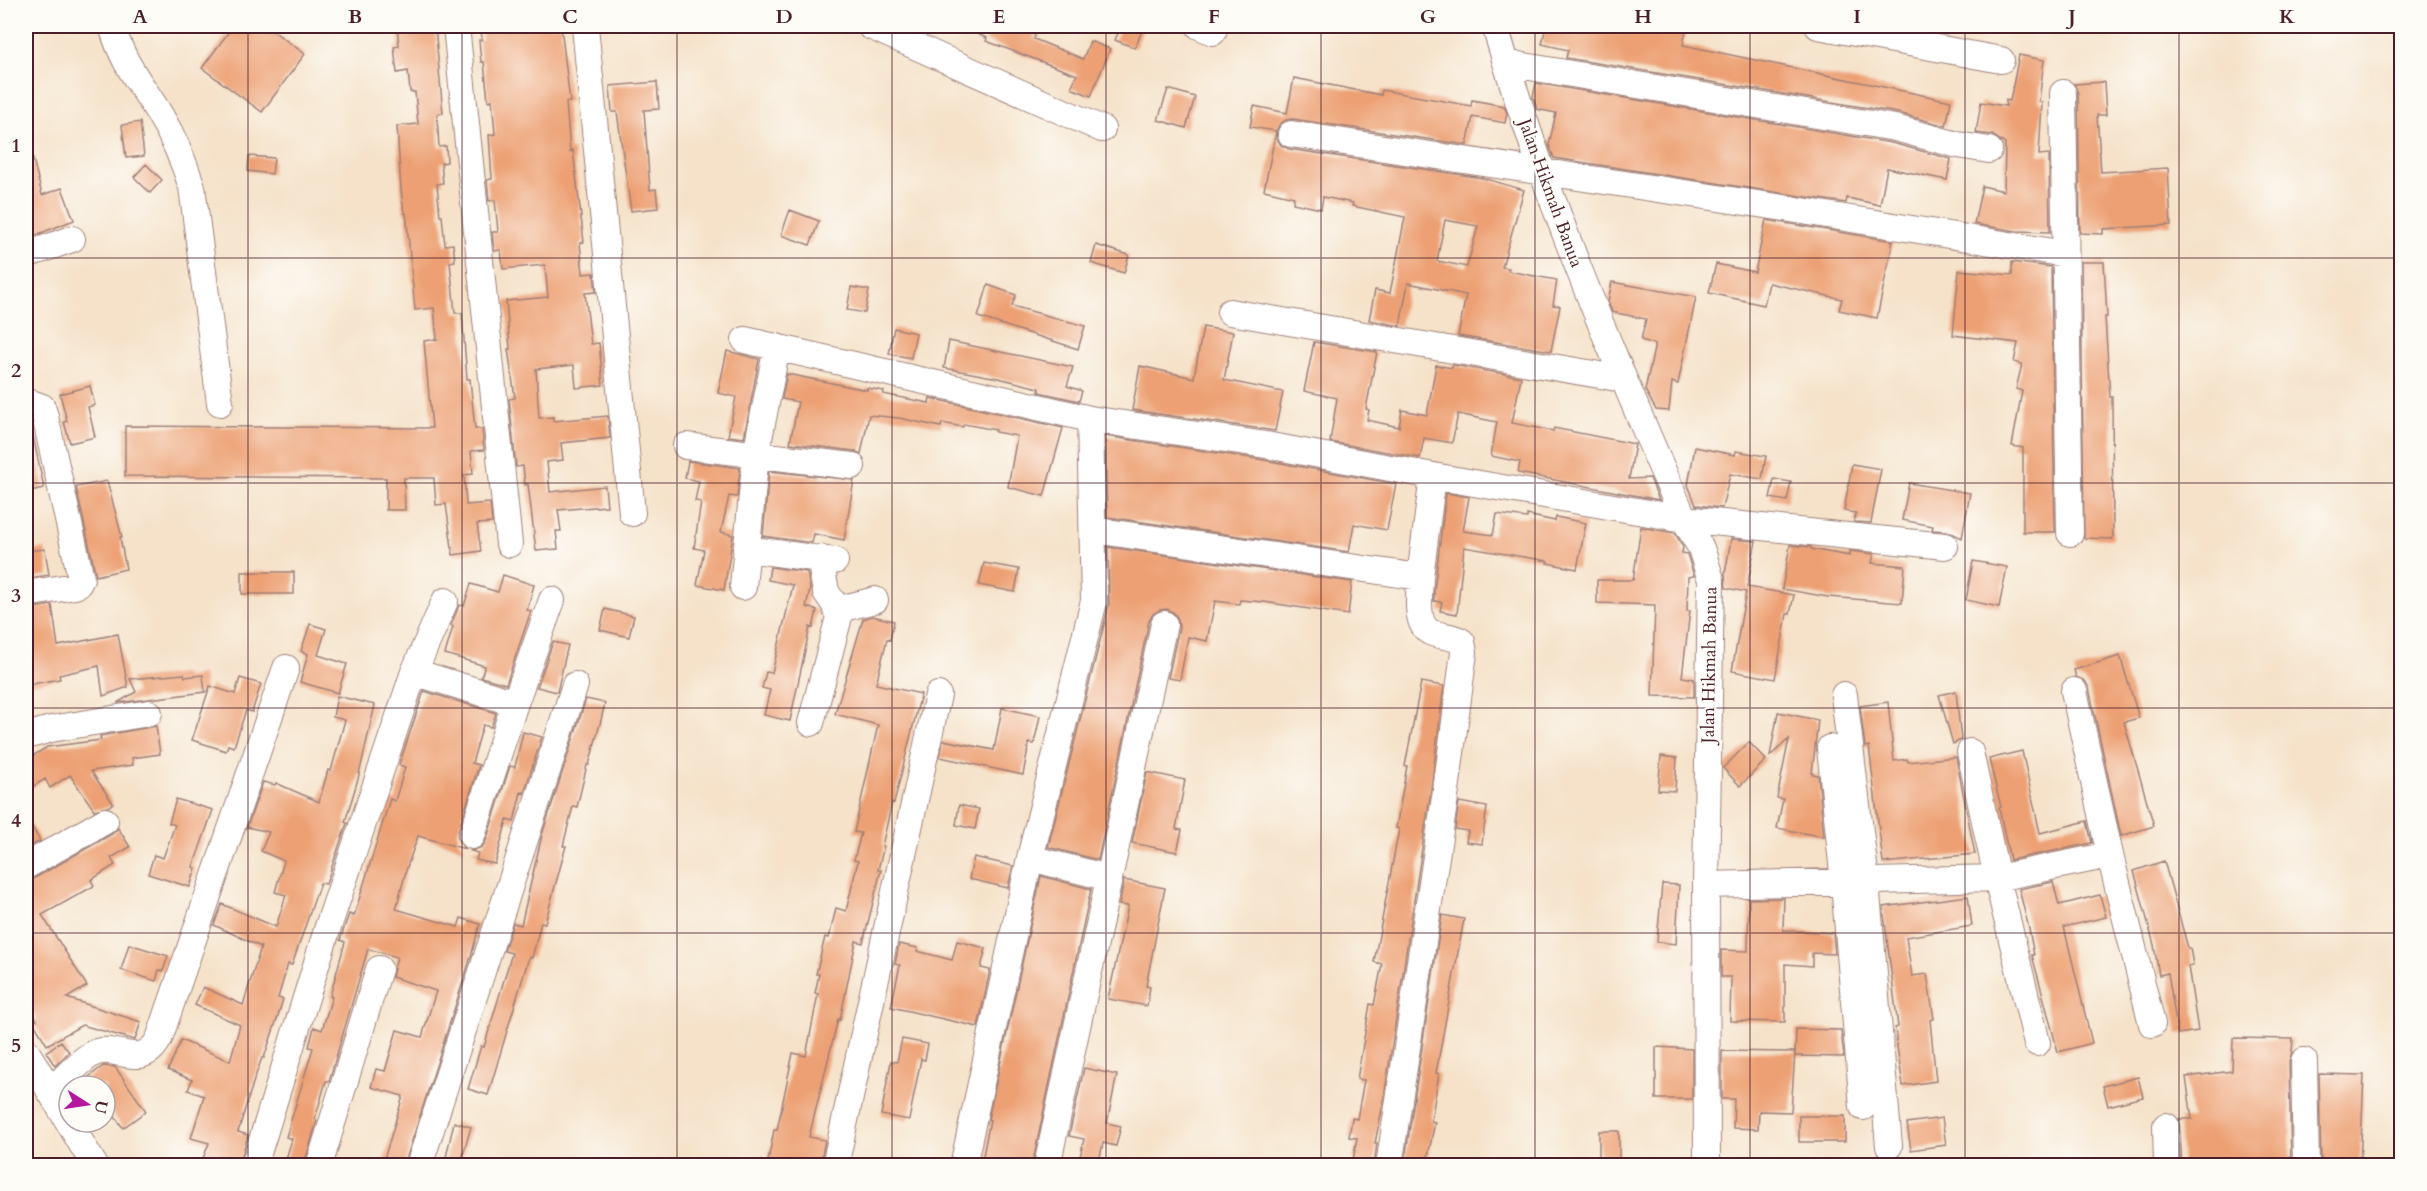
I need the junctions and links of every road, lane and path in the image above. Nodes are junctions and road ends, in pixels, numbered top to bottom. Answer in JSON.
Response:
{"nodes":[{"id":1,"x":112,"y":26,"type":"edge"},
{"id":2,"x":456,"y":26,"type":"edge"},
{"id":3,"x":585,"y":26,"type":"edge"},
{"id":4,"x":870,"y":26,"type":"edge"},
{"id":5,"x":1495,"y":26,"type":"edge"},
{"id":6,"x":1818,"y":26,"type":"edge"},
{"id":7,"x":916,"y":35,"type":"edge"},
{"id":8,"x":2001,"y":60,"type":"dead end"},
{"id":9,"x":1506,"y":63,"type":"junction"},
{"id":10,"x":2063,"y":93,"type":"dead end"},
{"id":11,"x":1102,"y":129,"type":"dead end"},
{"id":12,"x":1291,"y":134,"type":"dead end"},
{"id":13,"x":1989,"y":150,"type":"dead end"},
{"id":14,"x":1542,"y":172,"type":"junction"},
{"id":15,"x":72,"y":239,"type":"dead end"},
{"id":16,"x":2065,"y":254,"type":"junction"},
{"id":17,"x":26,"y":255,"type":"edge"},
{"id":18,"x":1230,"y":312,"type":"dead end"},
{"id":19,"x":745,"y":340,"type":"dead end"},
{"id":20,"x":777,"y":347,"type":"junction"},
{"id":21,"x":1623,"y":378,"type":"junction"},
{"id":22,"x":220,"y":403,"type":"dead end"},
{"id":23,"x":26,"y":404,"type":"edge"},
{"id":24,"x":1090,"y":419,"type":"junction"},
{"id":25,"x":686,"y":446,"type":"dead end"},
{"id":26,"x":756,"y":454,"type":"junction"},
{"id":27,"x":852,"y":466,"type":"dead end"},
{"id":28,"x":1433,"y":476,"type":"junction"},
{"id":29,"x":632,"y":513,"type":"dead end"},
{"id":30,"x":1684,"y":519,"type":"junction"},
{"id":31,"x":1093,"y":530,"type":"junction"},
{"id":32,"x":2070,"y":533,"type":"dead end"},
{"id":33,"x":509,"y":544,"type":"dead end"},
{"id":34,"x":1946,"y":546,"type":"dead end"},
{"id":35,"x":746,"y":549,"type":"junction"},
{"id":36,"x":1420,"y":577,"type":"junction"},
{"id":37,"x":743,"y":587,"type":"dead end"},
{"id":38,"x":26,"y":594,"type":"edge"},
{"id":39,"x":552,"y":600,"type":"dead end"},
{"id":40,"x":874,"y":600,"type":"dead end"},
{"id":41,"x":445,"y":601,"type":"dead end"},
{"id":42,"x":836,"y":610,"type":"junction"},
{"id":43,"x":1164,"y":624,"type":"dead end"},
{"id":44,"x":286,"y":668,"type":"dead end"},
{"id":45,"x":414,"y":672,"type":"junction"},
{"id":46,"x":575,"y":685,"type":"dead end"},
{"id":47,"x":2074,"y":692,"type":"dead end"},
{"id":48,"x":938,"y":695,"type":"dead end"},
{"id":49,"x":1844,"y":695,"type":"dead end"},
{"id":50,"x":515,"y":703,"type":"junction"},
{"id":51,"x":148,"y":713,"type":"dead end"},
{"id":52,"x":811,"y":723,"type":"dead end"},
{"id":53,"x":26,"y":736,"type":"edge"},
{"id":54,"x":1830,"y":748,"type":"dead end"},
{"id":55,"x":1970,"y":752,"type":"dead end"},
{"id":56,"x":105,"y":821,"type":"dead end"},
{"id":57,"x":472,"y":836,"type":"dead end"},
{"id":58,"x":2110,"y":855,"type":"junction"},
{"id":59,"x":1030,"y":858,"type":"junction"},
{"id":60,"x":26,"y":866,"type":"edge"},
{"id":61,"x":1109,"y":878,"type":"junction"},
{"id":62,"x":1997,"y":878,"type":"junction"},
{"id":63,"x":1855,"y":883,"type":"junction"},
{"id":64,"x":1706,"y":885,"type":"junction"},
{"id":65,"x":379,"y":969,"type":"dead end"},
{"id":66,"x":2152,"y":1024,"type":"dead end"},
{"id":67,"x":2037,"y":1042,"type":"dead end"},
{"id":68,"x":26,"y":1051,"type":"edge"},
{"id":69,"x":2304,"y":1061,"type":"dead end"},
{"id":70,"x":50,"y":1092,"type":"junction"},
{"id":71,"x":1863,"y":1107,"type":"dead end"},
{"id":72,"x":2166,"y":1126,"type":"dead end"},
{"id":73,"x":1889,"y":1146,"type":"dead end"},
{"id":74,"x":95,"y":1166,"type":"edge"},
{"id":75,"x":254,"y":1166,"type":"edge"},
{"id":76,"x":319,"y":1166,"type":"edge"},
{"id":77,"x":419,"y":1166,"type":"edge"},
{"id":78,"x":835,"y":1166,"type":"edge"},
{"id":79,"x":963,"y":1166,"type":"edge"},
{"id":80,"x":1047,"y":1166,"type":"edge"},
{"id":81,"x":1389,"y":1166,"type":"edge"},
{"id":82,"x":1707,"y":1166,"type":"edge"},
{"id":83,"x":2167,"y":1166,"type":"edge"},
{"id":84,"x":2306,"y":1166,"type":"edge"}],
"edges":[{"from":1,"to":22,"type":"street"},
{"from":2,"to":33,"type":"street"},
{"from":3,"to":29,"type":"street"},
{"from":4,"to":7,"type":"street"},
{"from":5,"to":9,"type":"street","name":"Jalan Hikmah Banua"},
{"from":6,"to":8,"type":"street"},
{"from":7,"to":11,"type":"street"},
{"from":9,"to":13,"type":"street"},
{"from":9,"to":14,"type":"street","name":"Jalan Hikmah Banua"},
{"from":10,"to":16,"type":"street"},
{"from":12,"to":14,"type":"street"},
{"from":14,"to":16,"type":"street"},
{"from":14,"to":21,"type":"street","name":"Jalan Hikmah Banua"},
{"from":15,"to":17,"type":"street"},
{"from":16,"to":32,"type":"street"},
{"from":18,"to":21,"type":"street"},
{"from":19,"to":20,"type":"street"},
{"from":20,"to":24,"type":"street"},
{"from":20,"to":26,"type":"street"},
{"from":21,"to":30,"type":"street","name":"Jalan Hikmah Banua"},
{"from":23,"to":38,"type":"street"},
{"from":24,"to":28,"type":"street"},
{"from":24,"to":31,"type":"street"},
{"from":25,"to":26,"type":"street"},
{"from":26,"to":27,"type":"street"},
{"from":26,"to":35,"type":"street"},
{"from":28,"to":30,"type":"street"},
{"from":28,"to":36,"type":"street"},
{"from":30,"to":34,"type":"street"},
{"from":30,"to":64,"type":"street","name":"Jalan Hikmah Banua"},
{"from":31,"to":36,"type":"street"},
{"from":31,"to":59,"type":"street"},
{"from":35,"to":37,"type":"street"},
{"from":35,"to":42,"type":"street"},
{"from":36,"to":81,"type":"street"},
{"from":39,"to":50,"type":"street"},
{"from":40,"to":42,"type":"street"},
{"from":41,"to":45,"type":"street"},
{"from":42,"to":52,"type":"street"},
{"from":43,"to":61,"type":"street"},
{"from":44,"to":70,"type":"street"},
{"from":45,"to":50,"type":"street"},
{"from":45,"to":75,"type":"street"},
{"from":46,"to":77,"type":"street"},
{"from":47,"to":58,"type":"street"},
{"from":48,"to":78,"type":"street"},
{"from":49,"to":63,"type":"street"},
{"from":50,"to":57,"type":"street"},
{"from":51,"to":53,"type":"street"},
{"from":54,"to":63,"type":"street"},
{"from":55,"to":62,"type":"street"},
{"from":56,"to":60,"type":"street"},
{"from":58,"to":62,"type":"street"},
{"from":58,"to":66,"type":"street"},
{"from":59,"to":61,"type":"street"},
{"from":59,"to":79,"type":"street"},
{"from":61,"to":80,"type":"street"},
{"from":62,"to":63,"type":"street"},
{"from":62,"to":67,"type":"street"},
{"from":63,"to":64,"type":"street"},
{"from":63,"to":71,"type":"street"},
{"from":63,"to":73,"type":"street"},
{"from":64,"to":82,"type":"street","name":"Jalan Hikmah Banua"},
{"from":65,"to":76,"type":"street"},
{"from":68,"to":70,"type":"street"},
{"from":69,"to":84,"type":"street"},
{"from":70,"to":74,"type":"street"},
{"from":72,"to":83,"type":"street"}]}
